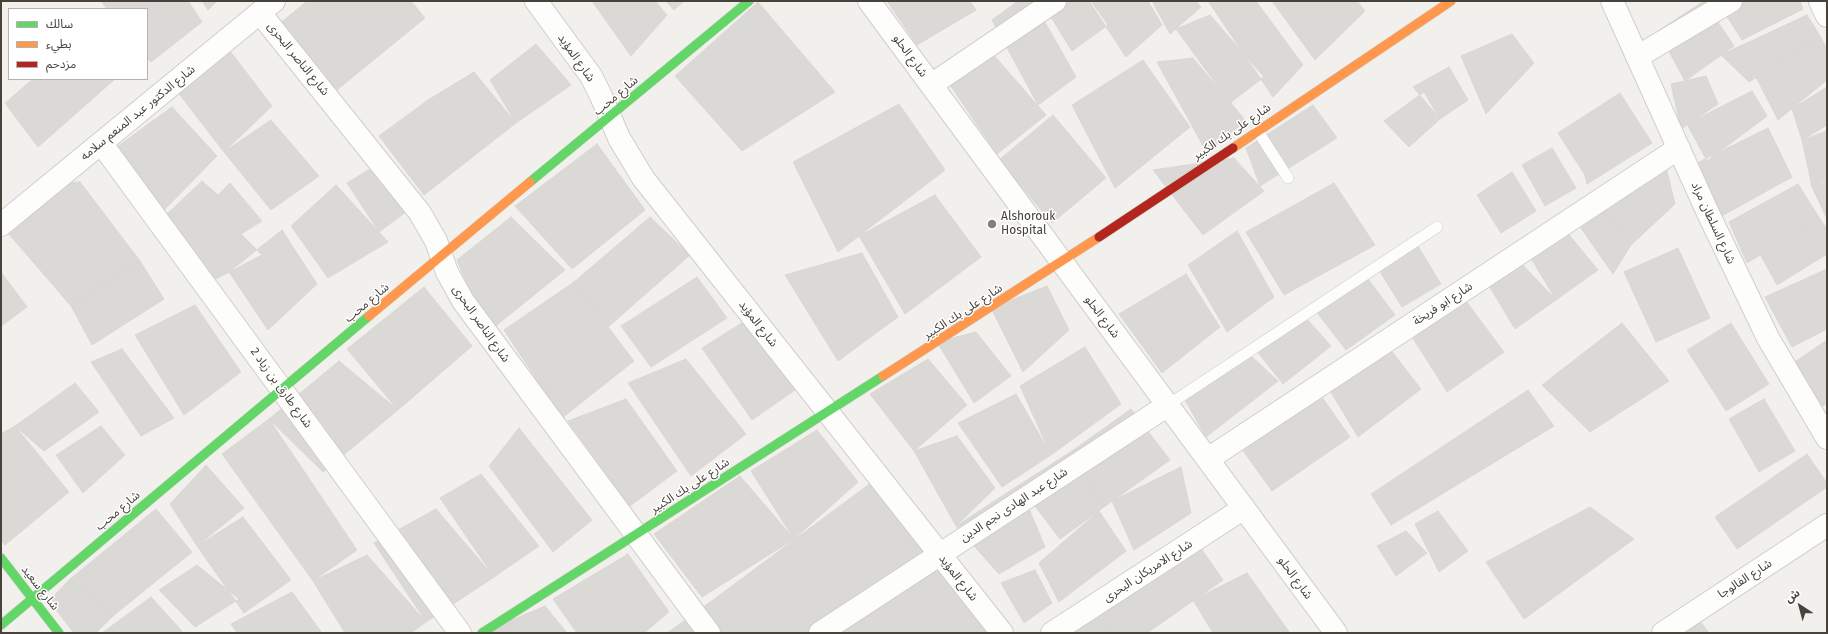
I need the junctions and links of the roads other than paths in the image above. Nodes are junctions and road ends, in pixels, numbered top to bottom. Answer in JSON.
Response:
{"nodes":[{"id":1,"x":536,"y":1,"type":"edge"},
{"id":2,"x":749,"y":1,"type":"edge"},
{"id":3,"x":869,"y":1,"type":"edge"},
{"id":4,"x":1055,"y":1,"type":"edge"},
{"id":5,"x":1451,"y":1,"type":"edge"},
{"id":6,"x":1612,"y":1,"type":"edge"},
{"id":7,"x":1730,"y":1,"type":"edge"},
{"id":8,"x":1820,"y":1,"type":"edge"},
{"id":9,"x":267,"y":7,"type":"edge"},
{"id":10,"x":1827,"y":16,"type":"edge"},
{"id":11,"x":1637,"y":57,"type":"junction"},
{"id":12,"x":931,"y":85,"type":"junction"},
{"id":13,"x":609,"y":117,"type":"junction"},
{"id":14,"x":1257,"y":130,"type":"junction"},
{"id":15,"x":101,"y":143,"type":"junction"},
{"id":16,"x":1679,"y":148,"type":"junction"},
{"id":17,"x":1288,"y":178,"type":"dead end"},
{"id":18,"x":1,"y":225,"type":"edge"},
{"id":19,"x":1437,"y":226,"type":"dead end"},
{"id":20,"x":441,"y":256,"type":"junction"},
{"id":21,"x":1062,"y":262,"type":"junction"},
{"id":22,"x":282,"y":390,"type":"junction"},
{"id":23,"x":1168,"y":405,"type":"junction"},
{"id":24,"x":828,"y":412,"type":"junction"},
{"id":25,"x":1827,"y":438,"type":"edge"},
{"id":26,"x":1208,"y":460,"type":"junction"},
{"id":27,"x":1244,"y":508,"type":"junction"},
{"id":28,"x":1827,"y":524,"type":"edge"},
{"id":29,"x":636,"y":535,"type":"junction"},
{"id":30,"x":939,"y":554,"type":"junction"},
{"id":31,"x":1,"y":558,"type":"edge"},
{"id":32,"x":32,"y":599,"type":"junction"},
{"id":33,"x":1,"y":625,"type":"edge"},
{"id":34,"x":59,"y":633,"type":"edge"},
{"id":35,"x":460,"y":633,"type":"edge"},
{"id":36,"x":482,"y":633,"type":"edge"},
{"id":37,"x":709,"y":633,"type":"edge"},
{"id":38,"x":820,"y":633,"type":"edge"},
{"id":39,"x":1002,"y":633,"type":"edge"},
{"id":40,"x":1052,"y":633,"type":"edge"},
{"id":41,"x":1336,"y":633,"type":"edge"},
{"id":42,"x":1663,"y":633,"type":"edge"}],
"edges":[{"from":1,"to":13,"type":"street","name":"شارع المؤيد"},
{"from":2,"to":13,"type":"street","name":"شارع محب"},
{"from":3,"to":12,"type":"street","name":"شارع الحلو"},
{"from":4,"to":12,"type":"street"},
{"from":5,"to":14,"type":"street","name":"شارع على بك الكبير"},
{"from":6,"to":11,"type":"street","name":"شارع السلطان مراد"},
{"from":7,"to":11,"type":"street"},
{"from":8,"to":10,"type":"street"},
{"from":9,"to":15,"type":"street","name":"شارع الدكتور عبد المنعم سلامه"},
{"from":9,"to":20,"type":"street","name":"شارع الناصر البحرى"},
{"from":11,"to":16,"type":"street","name":"شارع السلطان مراد"},
{"from":12,"to":21,"type":"street","name":"شارع الحلو"},
{"from":13,"to":20,"type":"street","name":"شارع محب"},
{"from":13,"to":24,"type":"street","name":"شارع المؤيد"},
{"from":14,"to":17,"type":"lane"},
{"from":14,"to":21,"type":"street","name":"شارع على بك الكبير"},
{"from":15,"to":18,"type":"street","name":"شارع الدكتور عبد المنعم سلامه"},
{"from":15,"to":22,"type":"street","name":"شارع طارق بن زياد 2"},
{"from":16,"to":25,"type":"street","name":"شارع السلطان مراد"},
{"from":16,"to":26,"type":"street","name":"شارع ابو فريخة"},
{"from":19,"to":23,"type":"lane"},
{"from":20,"to":22,"type":"street","name":"شارع محب"},
{"from":20,"to":29,"type":"street","name":"شارع الناصر البحرى"},
{"from":21,"to":23,"type":"street","name":"شارع الحلو"},
{"from":21,"to":24,"type":"street","name":"شارع على بك الكبير"},
{"from":22,"to":32,"type":"street","name":"شارع محب"},
{"from":22,"to":35,"type":"street","name":"شارع طارق بن زياد 2"},
{"from":23,"to":26,"type":"street","name":"شارع الحلو"},
{"from":23,"to":30,"type":"street","name":"شارع عبد الهادى نجم الدين"},
{"from":24,"to":29,"type":"street","name":"شارع على بك الكبير"},
{"from":24,"to":30,"type":"street","name":"شارع المؤيد"},
{"from":26,"to":27,"type":"street","name":"شارع الحلو"},
{"from":27,"to":40,"type":"street","name":"شارع الامريكان البحرى"},
{"from":27,"to":41,"type":"street","name":"شارع الحلو"},
{"from":28,"to":42,"type":"street","name":"شارع الفالوجا"},
{"from":29,"to":36,"type":"street","name":"شارع على بك الكبير"},
{"from":29,"to":37,"type":"street","name":"شارع الناصر البحرى"},
{"from":30,"to":38,"type":"street","name":"شارع عبد الهادى نجم الدين"},
{"from":30,"to":39,"type":"street","name":"شارع المؤيد"},
{"from":31,"to":32,"type":"street","name":"شارع سعيد"},
{"from":32,"to":33,"type":"street","name":"شارع محب"},
{"from":32,"to":34,"type":"street","name":"شارع سعيد"}]}
